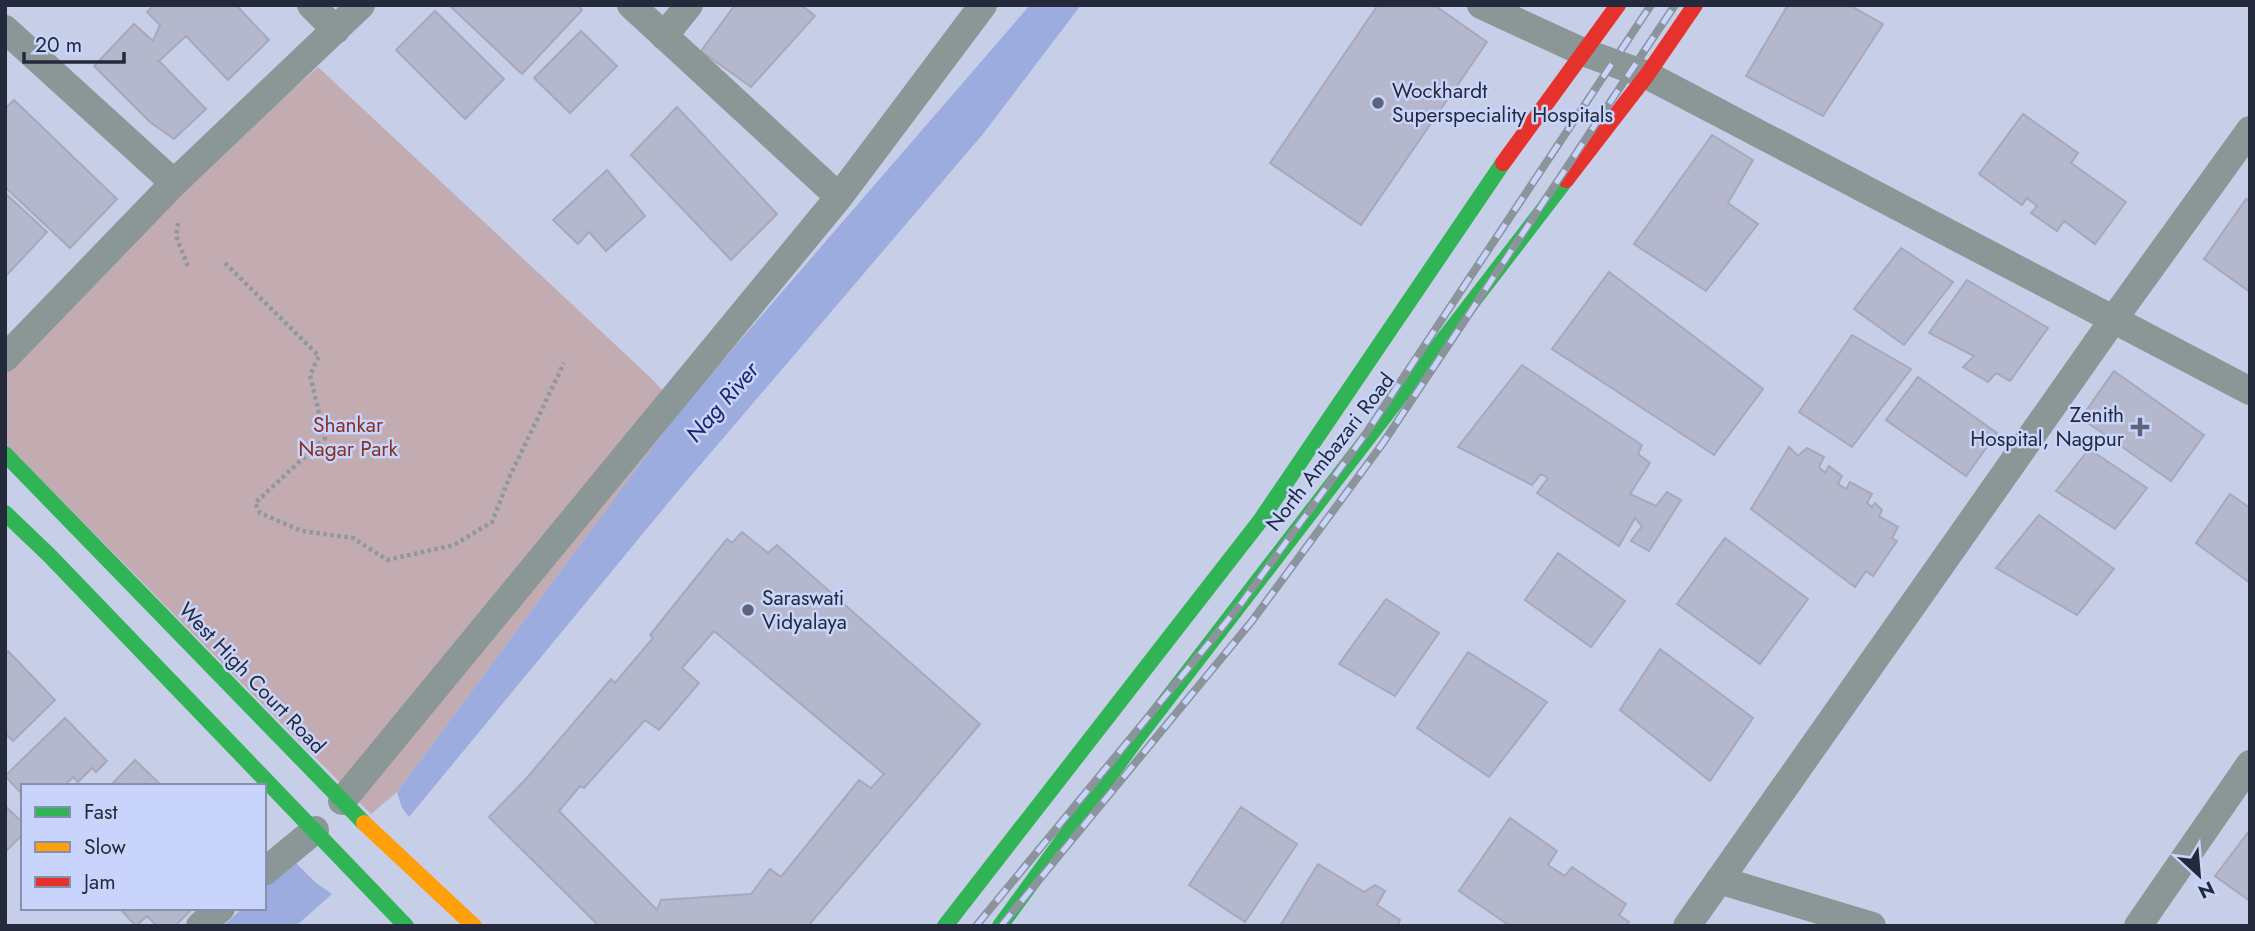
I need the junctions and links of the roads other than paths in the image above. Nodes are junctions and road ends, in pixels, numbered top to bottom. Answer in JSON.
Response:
{"nodes":[{"id":1,"x":311,"y":5,"type":"edge"},
{"id":2,"x":361,"y":5,"type":"edge"},
{"id":3,"x":631,"y":5,"type":"edge"},
{"id":4,"x":689,"y":5,"type":"edge"},
{"id":5,"x":983,"y":5,"type":"edge"},
{"id":6,"x":1481,"y":5,"type":"edge"},
{"id":7,"x":1618,"y":5,"type":"edge"},
{"id":8,"x":1695,"y":5,"type":"edge"},
{"id":9,"x":5,"y":29,"type":"edge"},
{"id":10,"x":336,"y":30,"type":"junction"},
{"id":11,"x":664,"y":36,"type":"junction"},
{"id":12,"x":1583,"y":52,"type":"junction"},
{"id":13,"x":1647,"y":75,"type":"junction"},
{"id":14,"x":2250,"y":130,"type":"edge"},
{"id":15,"x":174,"y":183,"type":"junction"},
{"id":16,"x":839,"y":197,"type":"junction"},
{"id":17,"x":2113,"y":320,"type":"junction"},
{"id":18,"x":5,"y":358,"type":"edge"},
{"id":19,"x":2250,"y":391,"type":"edge"},
{"id":20,"x":5,"y":454,"type":"edge"},
{"id":21,"x":5,"y":513,"type":"edge"},
{"id":22,"x":2250,"y":764,"type":"edge"},
{"id":23,"x":342,"y":801,"type":"junction"},
{"id":24,"x":315,"y":831,"type":"junction"},
{"id":25,"x":266,"y":871,"type":"edge"},
{"id":26,"x":1720,"y":880,"type":"junction"},
{"id":27,"x":219,"y":910,"type":"edge"},
{"id":28,"x":200,"y":926,"type":"edge"},
{"id":29,"x":406,"y":926,"type":"edge"},
{"id":30,"x":474,"y":926,"type":"edge"},
{"id":31,"x":945,"y":926,"type":"edge"},
{"id":32,"x":1000,"y":926,"type":"edge"},
{"id":33,"x":1688,"y":926,"type":"edge"},
{"id":34,"x":1872,"y":926,"type":"edge"},
{"id":35,"x":2138,"y":926,"type":"edge"}],
"edges":[{"from":1,"to":10,"type":"street"},
{"from":2,"to":10,"type":"street"},
{"from":3,"to":11,"type":"street"},
{"from":4,"to":11,"type":"street"},
{"from":5,"to":16,"type":"street"},
{"from":6,"to":12,"type":"street"},
{"from":7,"to":12,"type":"main road","name":"North Ambazari Road"},
{"from":8,"to":13,"type":"main road","name":"North Ambazari Road"},
{"from":9,"to":15,"type":"street"},
{"from":10,"to":15,"type":"street"},
{"from":11,"to":16,"type":"street"},
{"from":12,"to":13,"type":"street"},
{"from":12,"to":31,"type":"main road","name":"North Ambazari Road"},
{"from":13,"to":17,"type":"street"},
{"from":13,"to":32,"type":"main road","name":"North Ambazari Road"},
{"from":14,"to":17,"type":"street"},
{"from":15,"to":18,"type":"street"},
{"from":16,"to":23,"type":"street"},
{"from":17,"to":19,"type":"street"},
{"from":17,"to":26,"type":"street"},
{"from":20,"to":23,"type":"main road","name":"West High Court Road"},
{"from":21,"to":24,"type":"main road"},
{"from":22,"to":35,"type":"street"},
{"from":23,"to":30,"type":"main road","name":"West High Court Road"},
{"from":24,"to":25,"type":"street"},
{"from":24,"to":29,"type":"main road"},
{"from":26,"to":33,"type":"street"},
{"from":26,"to":34,"type":"street"},
{"from":27,"to":28,"type":"street"}]}
